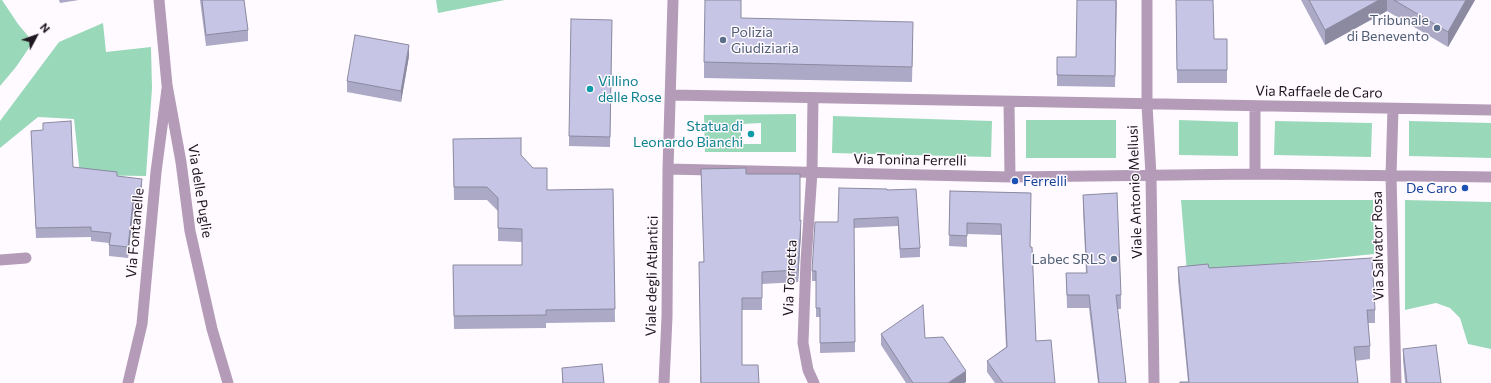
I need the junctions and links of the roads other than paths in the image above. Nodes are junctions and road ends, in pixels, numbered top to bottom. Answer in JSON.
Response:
{"nodes":[{"id":1,"x":159,"y":0,"type":"edge"},
{"id":2,"x":673,"y":0,"type":"edge"},
{"id":3,"x":1147,"y":0,"type":"edge"},
{"id":4,"x":167,"y":85,"type":"junction"},
{"id":5,"x":671,"y":95,"type":"junction"},
{"id":6,"x":813,"y":98,"type":"junction"},
{"id":7,"x":1009,"y":102,"type":"junction"},
{"id":8,"x":1147,"y":105,"type":"junction"},
{"id":9,"x":1255,"y":107,"type":"junction"},
{"id":10,"x":1394,"y":109,"type":"junction"},
{"id":11,"x":1491,"y":110,"type":"edge"},
{"id":12,"x":668,"y":169,"type":"junction"},
{"id":13,"x":812,"y":172,"type":"junction"},
{"id":14,"x":1255,"y":174,"type":"junction"},
{"id":15,"x":1151,"y":175,"type":"junction"},
{"id":16,"x":1391,"y":175,"type":"junction"},
{"id":17,"x":1010,"y":177,"type":"junction"},
{"id":18,"x":1491,"y":177,"type":"edge"},
{"id":19,"x":26,"y":258,"type":"dead end"},
{"id":20,"x":0,"y":260,"type":"edge"},
{"id":21,"x":128,"y":383,"type":"edge"},
{"id":22,"x":228,"y":383,"type":"edge"},
{"id":23,"x":664,"y":383,"type":"edge"},
{"id":24,"x":814,"y":383,"type":"edge"},
{"id":25,"x":1154,"y":383,"type":"edge"},
{"id":26,"x":1396,"y":383,"type":"edge"}],
"edges":[{"from":1,"to":4,"type":"street","name":"Via delle Puglie"},
{"from":2,"to":5,"type":"street","name":"Viale degli Atlantici"},
{"from":3,"to":8,"type":"street","name":"Viale Antonio Mellusi"},
{"from":4,"to":21,"type":"street","name":"Via Fontanelle"},
{"from":4,"to":22,"type":"street","name":"Via delle Puglie"},
{"from":5,"to":6,"type":"street"},
{"from":5,"to":12,"type":"street","name":"Viale degli Atlantici"},
{"from":6,"to":7,"type":"street"},
{"from":6,"to":13,"type":"street","name":"Via Torretta"},
{"from":7,"to":8,"type":"street"},
{"from":7,"to":17,"type":"street"},
{"from":8,"to":9,"type":"street","name":"Via Raffaele de Caro"},
{"from":8,"to":15,"type":"street","name":"Viale Antonio Mellusi"},
{"from":9,"to":10,"type":"street","name":"Via Raffaele de Caro"},
{"from":9,"to":14,"type":"street"},
{"from":10,"to":11,"type":"street","name":"Via Raffaele de Caro"},
{"from":10,"to":16,"type":"street","name":"Via Salvator Rosa"},
{"from":12,"to":13,"type":"street","name":"Via Tonina Ferrelli"},
{"from":12,"to":23,"type":"street","name":"Viale degli Atlantici"},
{"from":13,"to":17,"type":"street","name":"Via Tonina Ferrelli"},
{"from":13,"to":24,"type":"street","name":"Via Torretta"},
{"from":14,"to":15,"type":"street"},
{"from":14,"to":16,"type":"street"},
{"from":15,"to":17,"type":"street","name":"Via Tonina Ferrelli"},
{"from":15,"to":25,"type":"street","name":"Viale Antonio Mellusi"},
{"from":16,"to":18,"type":"street"},
{"from":16,"to":26,"type":"street","name":"Via Salvator Rosa"},
{"from":19,"to":20,"type":"street"}]}
